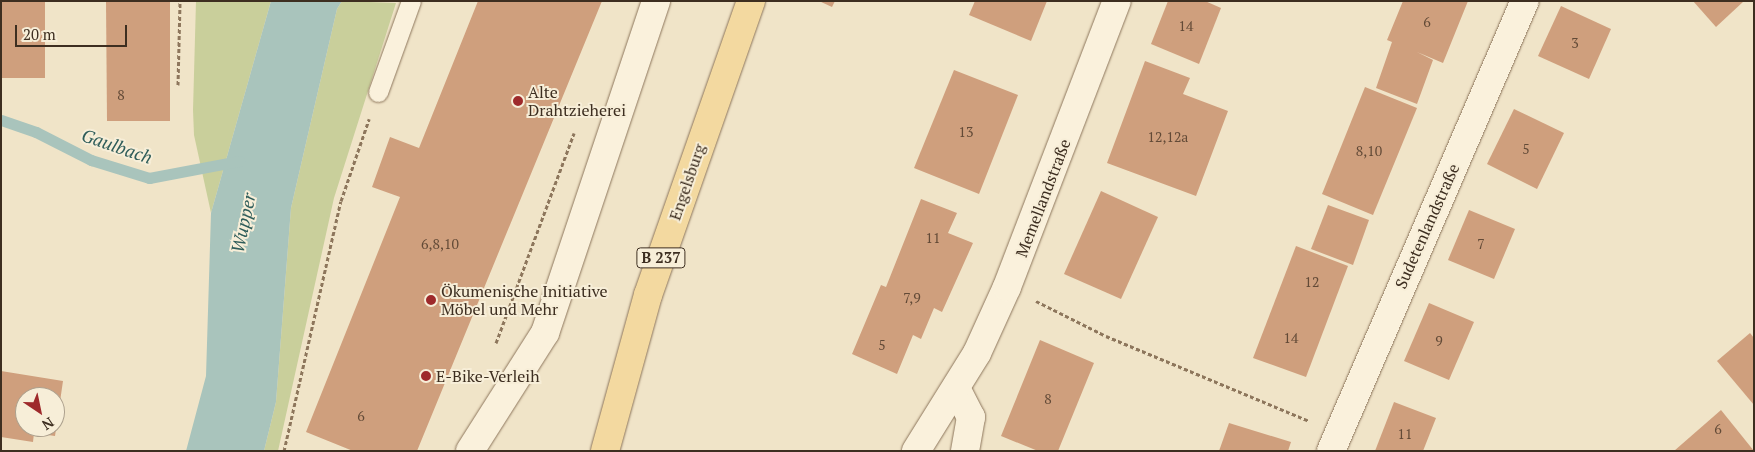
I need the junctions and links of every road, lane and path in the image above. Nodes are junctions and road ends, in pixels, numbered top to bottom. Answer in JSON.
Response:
{"nodes":[{"id":1,"x":180,"y":1,"type":"edge"},
{"id":2,"x":411,"y":1,"type":"edge"},
{"id":3,"x":656,"y":1,"type":"edge"},
{"id":4,"x":751,"y":1,"type":"edge"},
{"id":5,"x":1117,"y":1,"type":"edge"},
{"id":6,"x":1525,"y":1,"type":"edge"},
{"id":7,"x":178,"y":85,"type":"dead end"},
{"id":8,"x":378,"y":92,"type":"joint"},
{"id":9,"x":576,"y":128,"type":"dead end"},
{"id":10,"x":1007,"y":287,"type":"junction"},
{"id":11,"x":494,"y":351,"type":"dead end"},
{"id":12,"x":956,"y":388,"type":"junction"},
{"id":13,"x":1334,"y":442,"type":"edge"},
{"id":14,"x":284,"y":451,"type":"edge"},
{"id":15,"x":470,"y":451,"type":"edge"},
{"id":16,"x":605,"y":451,"type":"edge"},
{"id":17,"x":916,"y":451,"type":"edge"},
{"id":18,"x":965,"y":451,"type":"edge"}],
"edges":[{"from":1,"to":7,"type":"path"},
{"from":2,"to":8,"type":"lane"},
{"from":3,"to":15,"type":"street"},
{"from":4,"to":16,"type":"main road","name":"Engelsburg","number":"B 237"},
{"from":5,"to":10,"type":"street","name":"Memellandstraße"},
{"from":6,"to":13,"type":"street","name":"Sudetenlandstraße"},
{"from":8,"to":14,"type":"path"},
{"from":9,"to":11,"type":"path"},
{"from":10,"to":12,"type":"street","name":"Memellandstraße"},
{"from":10,"to":13,"type":"path"},
{"from":12,"to":17,"type":"street","name":"Memellandstraße"},
{"from":12,"to":18,"type":"street"}]}
